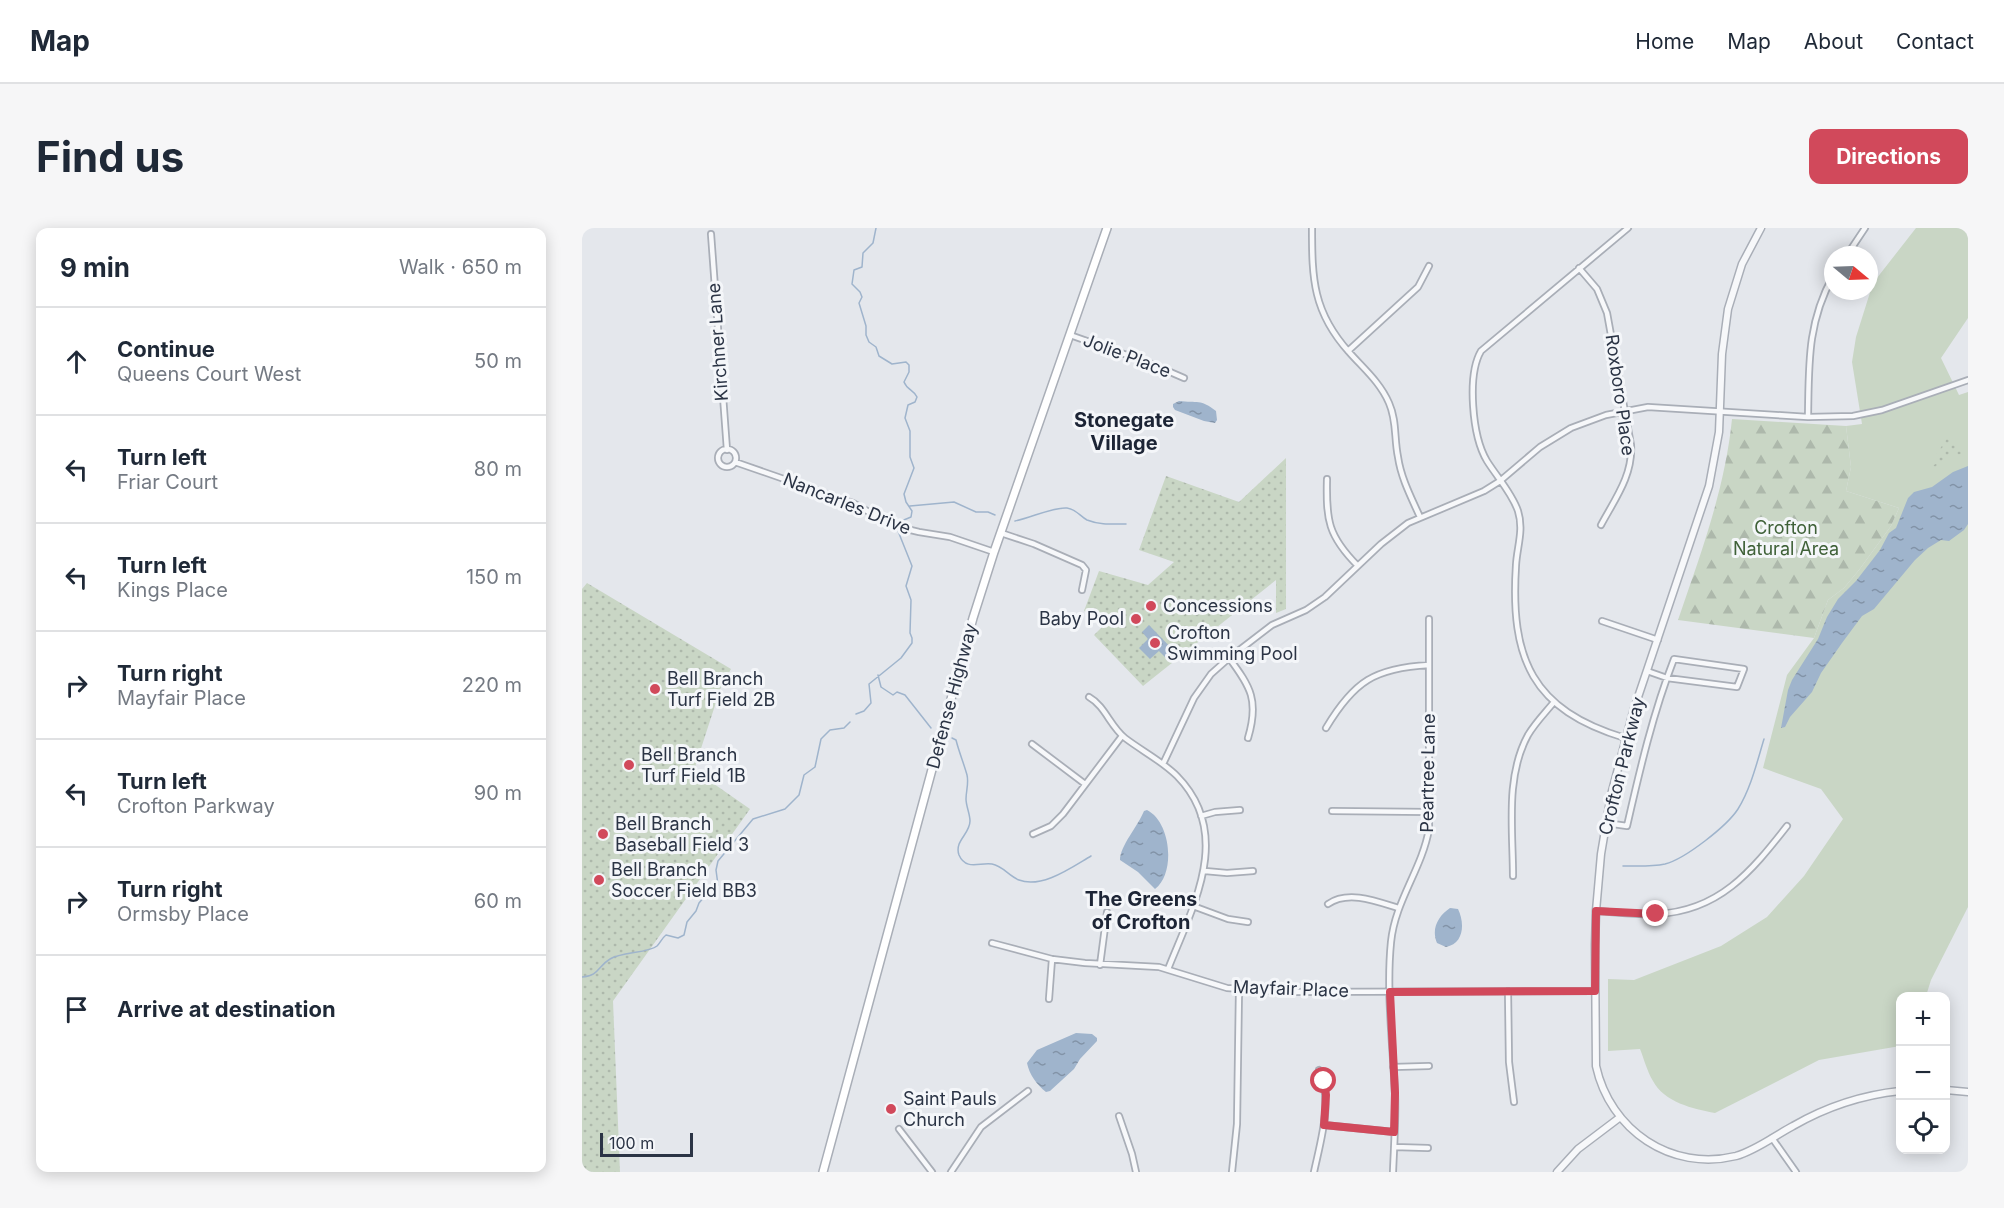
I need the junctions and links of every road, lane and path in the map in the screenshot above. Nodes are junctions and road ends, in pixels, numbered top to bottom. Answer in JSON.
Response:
{"nodes":[{"id":1,"x":1107,"y":228,"type":"edge"},
{"id":2,"x":1312,"y":228,"type":"edge"},
{"id":3,"x":1628,"y":228,"type":"edge"},
{"id":4,"x":1761,"y":228,"type":"edge"},
{"id":5,"x":1865,"y":228,"type":"edge"},
{"id":6,"x":711,"y":234,"type":"dead end"},
{"id":7,"x":1853,"y":246,"type":"edge"},
{"id":8,"x":1429,"y":266,"type":"dead end"},
{"id":9,"x":1579,"y":268,"type":"junction"},
{"id":10,"x":1824,"y":295,"type":"edge"},
{"id":11,"x":1070,"y":335,"type":"junction"},
{"id":12,"x":1348,"y":351,"type":"junction"},
{"id":13,"x":1184,"y":378,"type":"dead end"},
{"id":14,"x":1968,"y":380,"type":"edge"},
{"id":15,"x":1624,"y":410,"type":"junction"},
{"id":16,"x":1721,"y":411,"type":"junction"},
{"id":17,"x":1808,"y":417,"type":"junction"},
{"id":18,"x":727,"y":450,"type":"junction"},
{"id":19,"x":735,"y":462,"type":"junction"},
{"id":20,"x":1327,"y":479,"type":"dead end"},
{"id":21,"x":1500,"y":481,"type":"junction"},
{"id":22,"x":1420,"y":517,"type":"junction"},
{"id":23,"x":1602,"y":525,"type":"dead end"},
{"id":24,"x":1001,"y":532,"type":"junction"},
{"id":25,"x":994,"y":552,"type":"junction"},
{"id":26,"x":1358,"y":566,"type":"junction"},
{"id":27,"x":1082,"y":590,"type":"dead end"},
{"id":28,"x":1429,"y":619,"type":"dead end"},
{"id":29,"x":1602,"y":621,"type":"dead end"},
{"id":30,"x":1658,"y":640,"type":"junction"},
{"id":31,"x":1229,"y":658,"type":"junction"},
{"id":32,"x":1429,"y":665,"type":"junction"},
{"id":33,"x":1647,"y":671,"type":"junction"},
{"id":34,"x":1667,"y":678,"type":"junction"},
{"id":35,"x":1089,"y":697,"type":"dead end"},
{"id":36,"x":1554,"y":702,"type":"junction"},
{"id":37,"x":1326,"y":728,"type":"dead end"},
{"id":38,"x":1122,"y":736,"type":"junction"},
{"id":39,"x":1248,"y":738,"type":"dead end"},
{"id":40,"x":1625,"y":738,"type":"junction"},
{"id":41,"x":1032,"y":744,"type":"dead end"},
{"id":42,"x":1163,"y":764,"type":"junction"},
{"id":43,"x":1085,"y":784,"type":"junction"},
{"id":44,"x":1240,"y":810,"type":"dead end"},
{"id":45,"x":1332,"y":811,"type":"dead end"},
{"id":46,"x":1429,"y":812,"type":"junction"},
{"id":47,"x":1201,"y":816,"type":"junction"},
{"id":48,"x":1606,"y":823,"type":"junction"},
{"id":49,"x":1787,"y":826,"type":"dead end"},
{"id":50,"x":1033,"y":834,"type":"dead end"},
{"id":51,"x":1205,"y":871,"type":"junction"},
{"id":52,"x":1253,"y":871,"type":"dead end"},
{"id":53,"x":1513,"y":876,"type":"dead end"},
{"id":54,"x":1328,"y":904,"type":"dead end"},
{"id":55,"x":1193,"y":906,"type":"junction"},
{"id":56,"x":1398,"y":908,"type":"junction"},
{"id":57,"x":1596,"y":911,"type":"junction"},
{"id":58,"x":1107,"y":912,"type":"dead end"},
{"id":59,"x":1248,"y":922,"type":"dead end"},
{"id":60,"x":992,"y":943,"type":"dead end"},
{"id":61,"x":1052,"y":959,"type":"junction"},
{"id":62,"x":1100,"y":964,"type":"junction"},
{"id":63,"x":1168,"y":969,"type":"junction"},
{"id":64,"x":1239,"y":990,"type":"junction"},
{"id":65,"x":1508,"y":991,"type":"junction"},
{"id":66,"x":1595,"y":991,"type":"junction"},
{"id":67,"x":1390,"y":992,"type":"junction"},
{"id":68,"x":1049,"y":999,"type":"dead end"},
{"id":69,"x":1428,"y":1066,"type":"dead end"},
{"id":70,"x":1393,"y":1067,"type":"junction"},
{"id":71,"x":1319,"y":1070,"type":"dead end"},
{"id":72,"x":1950,"y":1090,"type":"edge"},
{"id":73,"x":1028,"y":1091,"type":"dead end"},
{"id":74,"x":1896,"y":1092,"type":"edge"},
{"id":75,"x":1968,"y":1092,"type":"edge"},
{"id":76,"x":1514,"y":1102,"type":"dead end"},
{"id":77,"x":1119,"y":1116,"type":"dead end"},
{"id":78,"x":1619,"y":1118,"type":"junction"},
{"id":79,"x":1324,"y":1125,"type":"junction"},
{"id":80,"x":899,"y":1129,"type":"dead end"},
{"id":81,"x":1394,"y":1132,"type":"junction"},
{"id":82,"x":1773,"y":1138,"type":"junction"},
{"id":83,"x":1394,"y":1147,"type":"junction"},
{"id":84,"x":1428,"y":1148,"type":"dead end"},
{"id":85,"x":823,"y":1172,"type":"edge"},
{"id":86,"x":932,"y":1172,"type":"edge"},
{"id":87,"x":951,"y":1172,"type":"edge"},
{"id":88,"x":1136,"y":1172,"type":"edge"},
{"id":89,"x":1233,"y":1172,"type":"edge"},
{"id":90,"x":1314,"y":1172,"type":"edge"},
{"id":91,"x":1393,"y":1172,"type":"edge"},
{"id":92,"x":1557,"y":1172,"type":"edge"},
{"id":93,"x":1796,"y":1172,"type":"edge"}],
"edges":[{"from":1,"to":11,"type":"main road","name":"Defense Highway"},
{"from":2,"to":12,"type":"street"},
{"from":3,"to":9,"type":"street"},
{"from":4,"to":16,"type":"street","name":"Crofton Parkway"},
{"from":5,"to":7,"type":"street"},
{"from":6,"to":18,"type":"street","name":"Kirchner Lane"},
{"from":8,"to":12,"type":"street"},
{"from":9,"to":15,"type":"street","name":"Roxboro Place"},
{"from":9,"to":21,"type":"street"},
{"from":10,"to":17,"type":"street"},
{"from":11,"to":13,"type":"street","name":"Jolie Place"},
{"from":11,"to":24,"type":"main road","name":"Defense Highway"},
{"from":12,"to":22,"type":"street"},
{"from":14,"to":17,"type":"street"},
{"from":15,"to":16,"type":"street"},
{"from":15,"to":21,"type":"street"},
{"from":15,"to":23,"type":"street","name":"Roxboro Place"},
{"from":16,"to":17,"type":"street"},
{"from":16,"to":30,"type":"street","name":"Crofton Parkway"},
{"from":18,"to":19,"type":"street"},
{"from":18,"to":19,"type":"street","name":"Nancarles Drive"},
{"from":19,"to":25,"type":"street","name":"Nancarles Drive"},
{"from":20,"to":26,"type":"street"},
{"from":21,"to":22,"type":"street"},
{"from":21,"to":36,"type":"street"},
{"from":22,"to":26,"type":"street"},
{"from":24,"to":25,"type":"main road","name":"Defense Highway"},
{"from":24,"to":27,"type":"street"},
{"from":25,"to":85,"type":"main road","name":"Defense Highway"},
{"from":26,"to":31,"type":"street"},
{"from":28,"to":32,"type":"street","name":"Peartree Lane"},
{"from":29,"to":30,"type":"street"},
{"from":30,"to":33,"type":"street","name":"Crofton Parkway"},
{"from":31,"to":39,"type":"street"},
{"from":31,"to":42,"type":"street"},
{"from":32,"to":37,"type":"street"},
{"from":32,"to":46,"type":"street","name":"Peartree Lane"},
{"from":33,"to":34,"type":"street"},
{"from":33,"to":40,"type":"street","name":"Crofton Parkway"},
{"from":34,"to":34,"type":"street"},
{"from":34,"to":48,"type":"street"},
{"from":35,"to":38,"type":"street"},
{"from":36,"to":40,"type":"street"},
{"from":36,"to":53,"type":"street"},
{"from":38,"to":42,"type":"street"},
{"from":38,"to":43,"type":"street"},
{"from":40,"to":48,"type":"street","name":"Crofton Parkway"},
{"from":41,"to":43,"type":"street"},
{"from":42,"to":47,"type":"street"},
{"from":43,"to":50,"type":"street"},
{"from":44,"to":47,"type":"street"},
{"from":45,"to":46,"type":"street"},
{"from":46,"to":56,"type":"street","name":"Peartree Lane"},
{"from":47,"to":51,"type":"street"},
{"from":48,"to":57,"type":"street","name":"Crofton Parkway"},
{"from":49,"to":57,"type":"street"},
{"from":51,"to":52,"type":"street"},
{"from":51,"to":55,"type":"street"},
{"from":54,"to":56,"type":"street"},
{"from":55,"to":59,"type":"street"},
{"from":55,"to":63,"type":"street"},
{"from":56,"to":67,"type":"street","name":"Peartree Lane"},
{"from":57,"to":66,"type":"street","name":"Crofton Parkway"},
{"from":58,"to":62,"type":"street"},
{"from":60,"to":61,"type":"street","name":"Mayfair Place"},
{"from":61,"to":62,"type":"street","name":"Mayfair Place"},
{"from":61,"to":68,"type":"street"},
{"from":62,"to":63,"type":"street","name":"Mayfair Place"},
{"from":63,"to":64,"type":"street","name":"Mayfair Place"},
{"from":64,"to":67,"type":"street","name":"Mayfair Place"},
{"from":64,"to":89,"type":"street"},
{"from":65,"to":66,"type":"street","name":"Mayfair Place"},
{"from":65,"to":67,"type":"street","name":"Mayfair Place"},
{"from":65,"to":76,"type":"street"},
{"from":66,"to":78,"type":"street","name":"Crofton Parkway"},
{"from":67,"to":70,"type":"street","name":"Peartree Lane"},
{"from":69,"to":70,"type":"street"},
{"from":70,"to":81,"type":"street","name":"Peartree Lane"},
{"from":71,"to":79,"type":"street"},
{"from":72,"to":75,"type":"street"},
{"from":73,"to":87,"type":"street"},
{"from":74,"to":82,"type":"street","name":"Crofton Parkway"},
{"from":77,"to":88,"type":"street"},
{"from":78,"to":82,"type":"street","name":"Crofton Parkway"},
{"from":78,"to":92,"type":"street"},
{"from":79,"to":81,"type":"street"},
{"from":79,"to":90,"type":"street"},
{"from":80,"to":86,"type":"street"},
{"from":81,"to":83,"type":"street","name":"Peartree Lane"},
{"from":82,"to":93,"type":"street"},
{"from":83,"to":84,"type":"street"},
{"from":83,"to":91,"type":"street","name":"Peartree Lane"}]}
